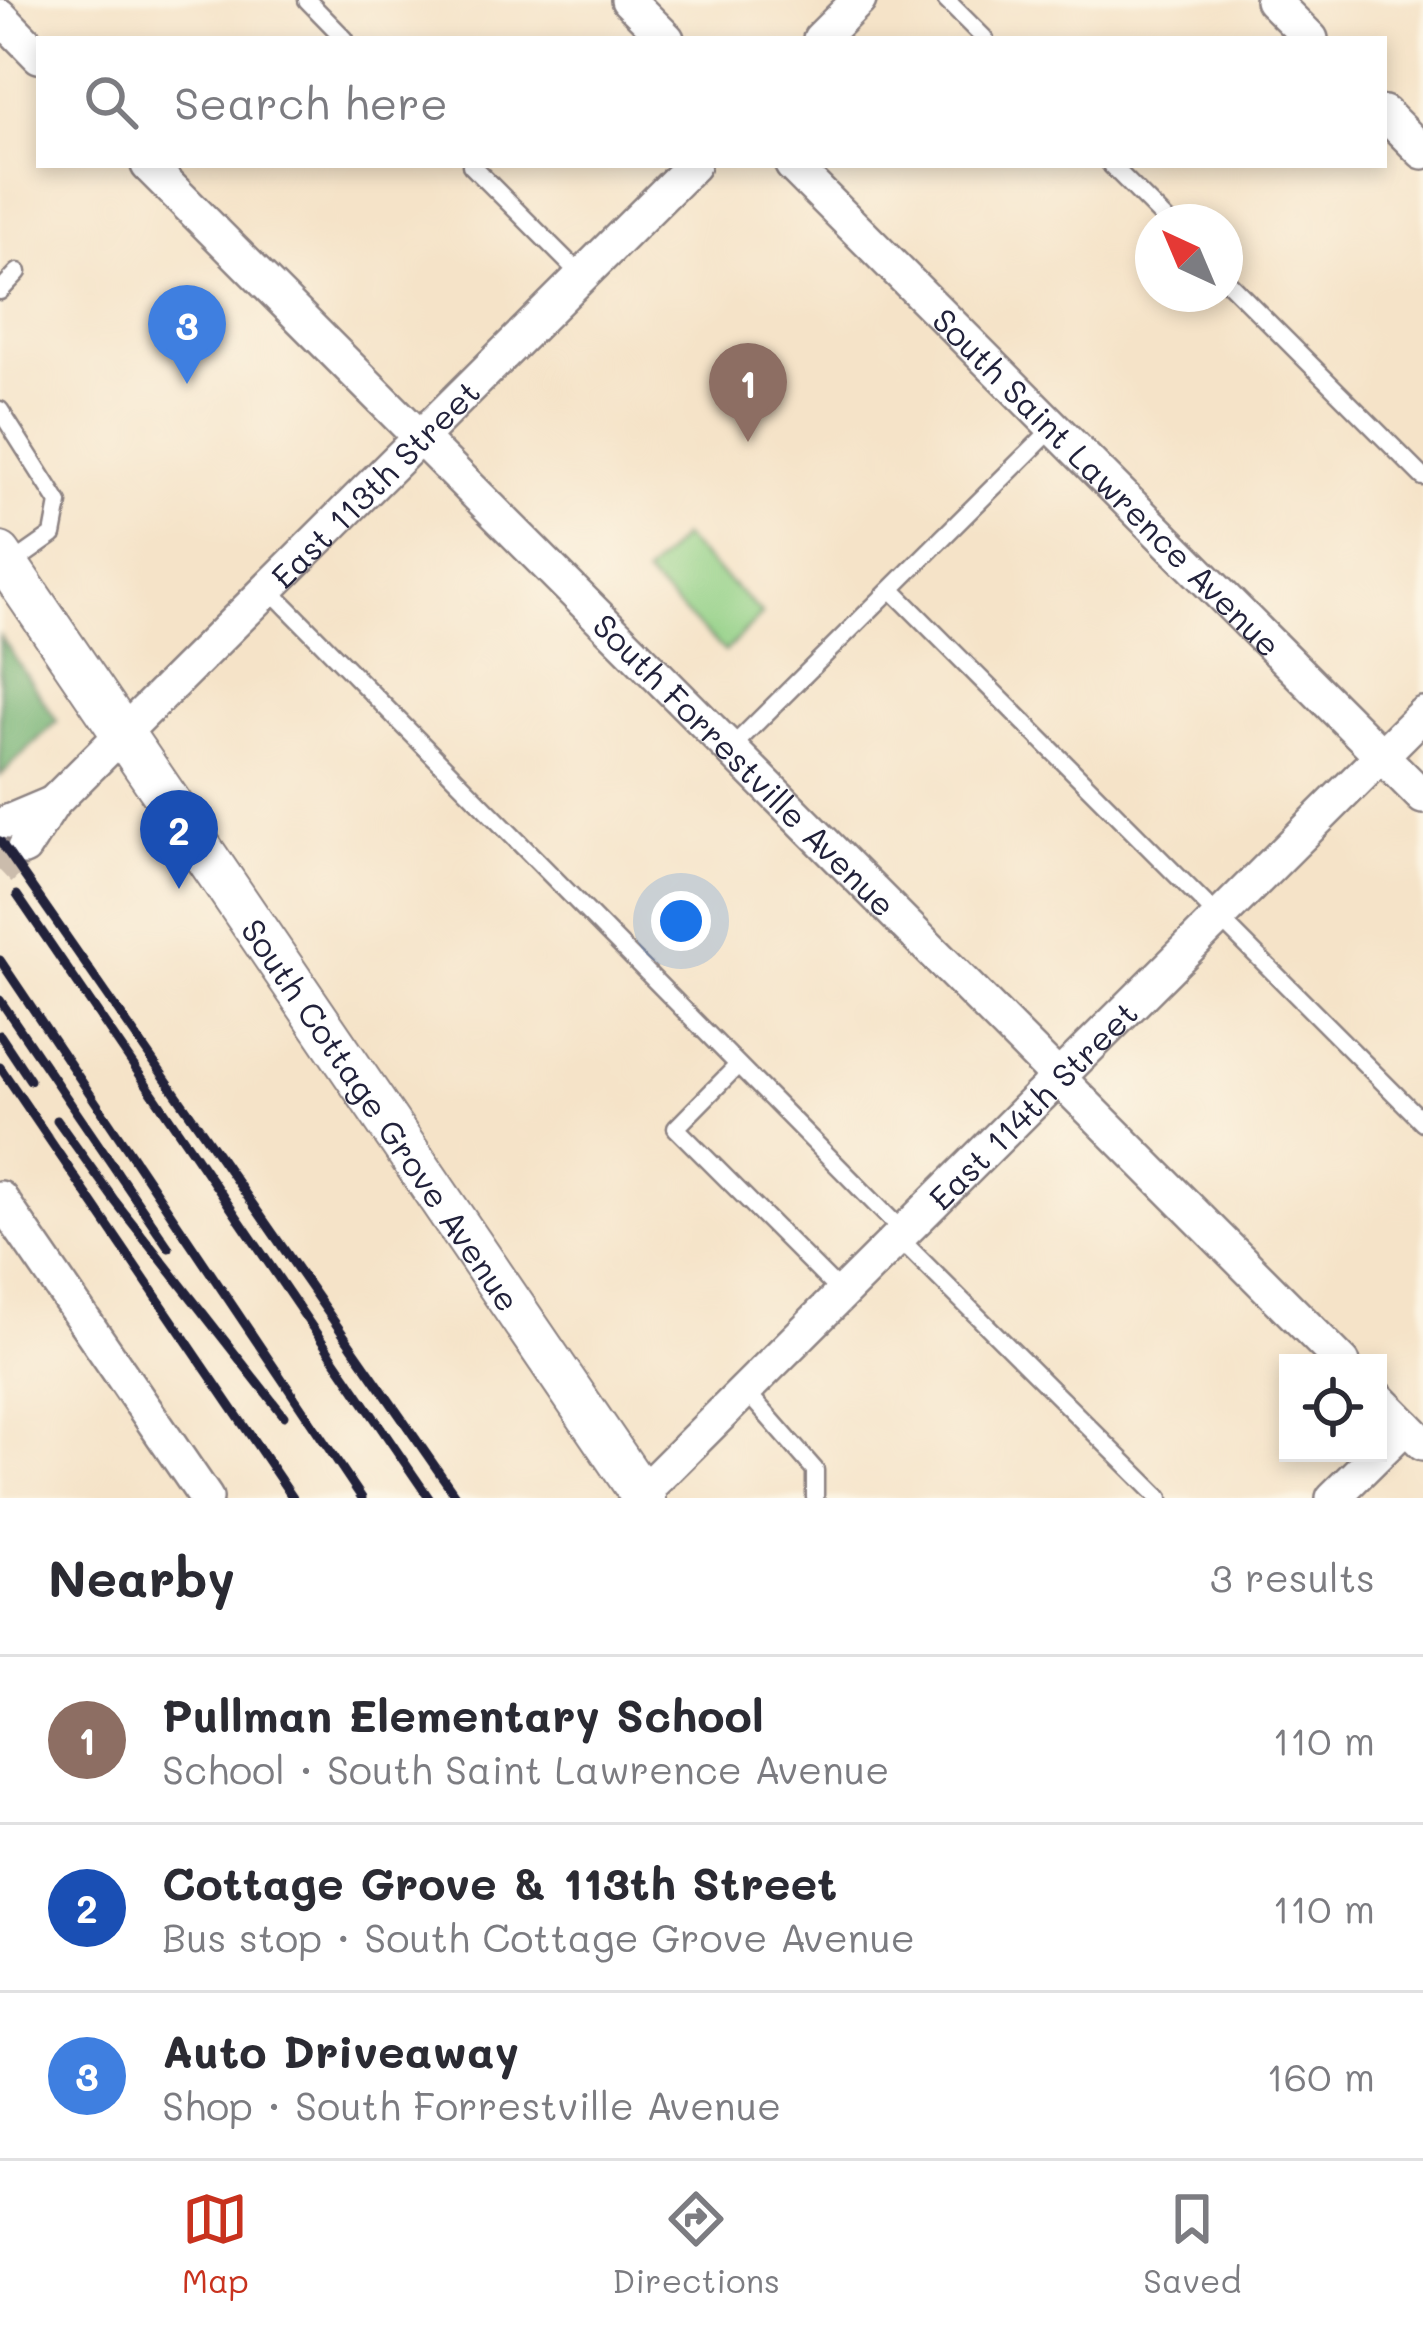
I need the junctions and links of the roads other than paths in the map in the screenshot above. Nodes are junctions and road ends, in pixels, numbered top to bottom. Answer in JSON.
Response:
{"nodes":[{"id":1,"x":307,"y":0,"type":"edge"},
{"id":2,"x":628,"y":0,"type":"edge"},
{"id":3,"x":859,"y":0,"type":"edge"},
{"id":4,"x":946,"y":0,"type":"edge"},
{"id":5,"x":1272,"y":0,"type":"edge"},
{"id":6,"x":0,"y":16,"type":"edge"},
{"id":7,"x":342,"y":36,"type":"edge"},
{"id":8,"x":664,"y":36,"type":"edge"},
{"id":9,"x":823,"y":36,"type":"edge"},
{"id":10,"x":982,"y":36,"type":"edge"},
{"id":11,"x":1308,"y":36,"type":"edge"},
{"id":12,"x":36,"y":53,"type":"edge"},
{"id":13,"x":1387,"y":116,"type":"edge"},
{"id":14,"x":1423,"y":152,"type":"edge"},
{"id":15,"x":151,"y":168,"type":"edge"},
{"id":16,"x":474,"y":168,"type":"edge"},
{"id":17,"x":691,"y":168,"type":"edge"},
{"id":18,"x":795,"y":168,"type":"edge"},
{"id":19,"x":1114,"y":168,"type":"edge"},
{"id":20,"x":1150,"y":204,"type":"edge"},
{"id":21,"x":18,"y":272,"type":"dead end"},
{"id":22,"x":582,"y":276,"type":"junction"},
{"id":23,"x":0,"y":291,"type":"edge"},
{"id":24,"x":1243,"y":297,"type":"edge"},
{"id":25,"x":0,"y":410,"type":"edge"},
{"id":26,"x":1054,"y":427,"type":"junction"},
{"id":27,"x":420,"y":438,"type":"junction"},
{"id":28,"x":1423,"y":477,"type":"edge"},
{"id":29,"x":4,"y":560,"type":"edge"},
{"id":30,"x":268,"y":588,"type":"junction"},
{"id":31,"x":891,"y":589,"type":"junction"},
{"id":32,"x":1423,"y":714,"type":"edge"},
{"id":33,"x":122,"y":734,"type":"junction"},
{"id":34,"x":730,"y":749,"type":"junction"},
{"id":35,"x":1382,"y":756,"type":"junction"},
{"id":36,"x":1423,"y":797,"type":"edge"},
{"id":37,"x":16,"y":835,"type":"tunnel mouth"},
{"id":38,"x":1219,"y":917,"type":"junction"},
{"id":39,"x":738,"y":1065,"type":"junction"},
{"id":40,"x":1058,"y":1078,"type":"junction"},
{"id":41,"x":1423,"y":1122,"type":"edge"},
{"id":42,"x":0,"y":1198,"type":"edge"},
{"id":43,"x":901,"y":1234,"type":"junction"},
{"id":44,"x":842,"y":1294,"type":"junction"},
{"id":45,"x":1334,"y":1354,"type":"edge"},
{"id":46,"x":745,"y":1390,"type":"junction"},
{"id":47,"x":1387,"y":1407,"type":"edge"},
{"id":48,"x":1414,"y":1435,"type":"edge"},
{"id":49,"x":642,"y":1496,"type":"edge"},
{"id":50,"x":206,"y":1498,"type":"edge"},
{"id":51,"x":815,"y":1498,"type":"edge"},
{"id":52,"x":1160,"y":1498,"type":"edge"},
{"id":53,"x":1333,"y":1498,"type":"edge"}],
"edges":[{"from":1,"to":7,"type":"lane"},
{"from":2,"to":8,"type":"street"},
{"from":3,"to":9,"type":"street"},
{"from":4,"to":10,"type":"lane"},
{"from":5,"to":11,"type":"street"},
{"from":6,"to":12,"type":"street"},
{"from":13,"to":14,"type":"street"},
{"from":15,"to":27,"type":"street","name":"South Forrestville Avenue"},
{"from":16,"to":22,"type":"lane"},
{"from":17,"to":22,"type":"street","name":"East 113th Street"},
{"from":18,"to":26,"type":"street","name":"South Saint Lawrence Avenue"},
{"from":19,"to":20,"type":"lane"},
{"from":21,"to":23,"type":"lane"},
{"from":22,"to":27,"type":"street","name":"East 113th Street"},
{"from":24,"to":28,"type":"lane"},
{"from":25,"to":29,"type":"lane"},
{"from":26,"to":31,"type":"lane"},
{"from":26,"to":35,"type":"street","name":"South Saint Lawrence Avenue"},
{"from":27,"to":30,"type":"street","name":"East 113th Street"},
{"from":27,"to":34,"type":"street","name":"South Forrestville Avenue"},
{"from":29,"to":33,"type":"street","name":"South Cottage Grove Avenue"},
{"from":30,"to":33,"type":"street","name":"East 113th Street"},
{"from":30,"to":39,"type":"lane"},
{"from":31,"to":34,"type":"lane"},
{"from":31,"to":38,"type":"lane"},
{"from":32,"to":35,"type":"street","name":"East 114th Street"},
{"from":33,"to":37,"type":"street","name":"East 113th Street"},
{"from":33,"to":49,"type":"street","name":"South Cottage Grove Avenue"},
{"from":34,"to":40,"type":"street","name":"South Forrestville Avenue"},
{"from":35,"to":36,"type":"street","name":"South Saint Lawrence Avenue"},
{"from":35,"to":38,"type":"street","name":"East 114th Street"},
{"from":38,"to":40,"type":"street","name":"East 114th Street"},
{"from":38,"to":41,"type":"lane"},
{"from":39,"to":43,"type":"lane"},
{"from":39,"to":44,"type":"lane"},
{"from":40,"to":43,"type":"street","name":"East 114th Street"},
{"from":40,"to":45,"type":"street","name":"South Forrestville Avenue"},
{"from":42,"to":50,"type":"street"},
{"from":43,"to":44,"type":"street","name":"East 114th Street"},
{"from":43,"to":52,"type":"lane"},
{"from":44,"to":46,"type":"street","name":"East 114th Street"},
{"from":46,"to":49,"type":"street","name":"East 114th Street"},
{"from":46,"to":51,"type":"lane"},
{"from":47,"to":48,"type":"street"},
{"from":48,"to":53,"type":"street"}]}
